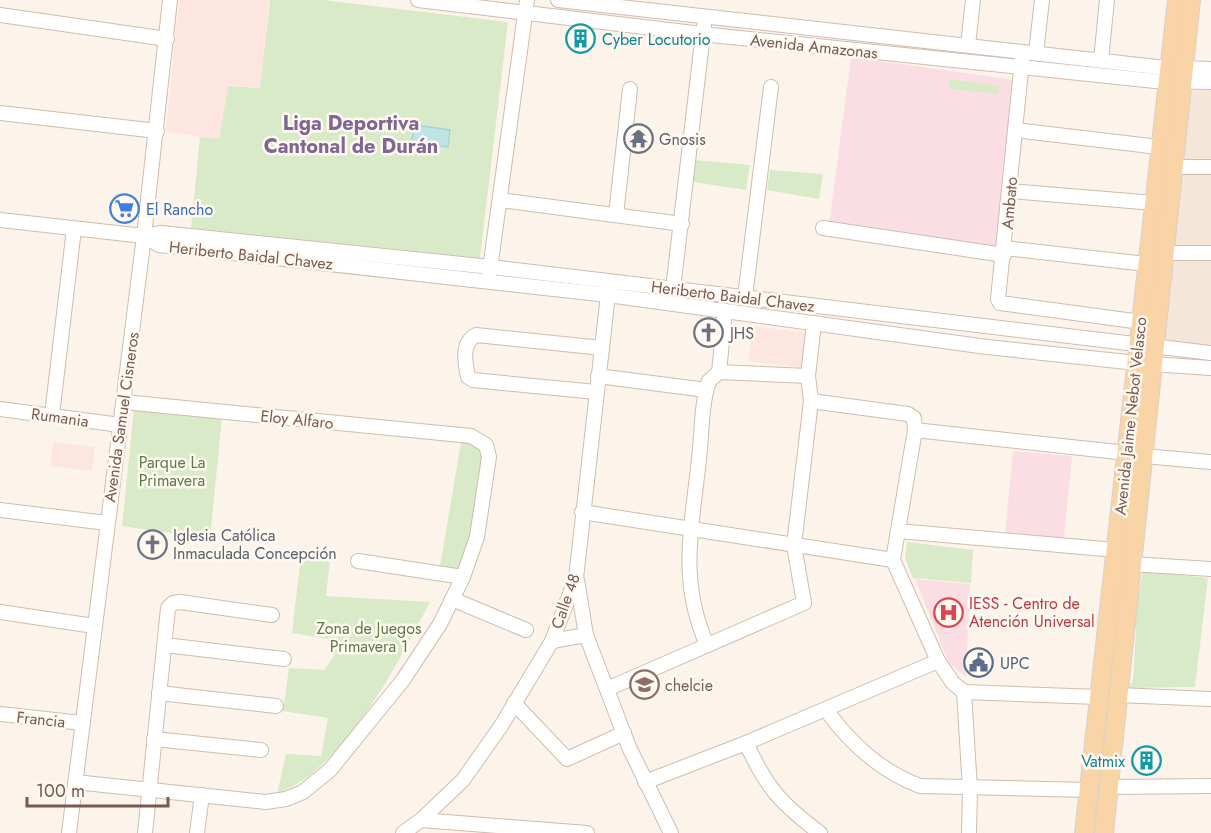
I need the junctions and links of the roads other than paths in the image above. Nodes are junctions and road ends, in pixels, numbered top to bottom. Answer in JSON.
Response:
{"nodes":[{"id":1,"x":170,"y":0,"type":"edge"},
{"id":2,"x":418,"y":0,"type":"edge"},
{"id":3,"x":558,"y":0,"type":"edge"},
{"id":4,"x":973,"y":0,"type":"edge"},
{"id":5,"x":1042,"y":0,"type":"edge"},
{"id":6,"x":1107,"y":0,"type":"edge"},
{"id":7,"x":1177,"y":0,"type":"edge"},
{"id":8,"x":1191,"y":0,"type":"edge"},
{"id":9,"x":468,"y":3,"type":"edge"},
{"id":10,"x":612,"y":3,"type":"edge"},
{"id":11,"x":526,"y":6,"type":"edge"},
{"id":12,"x":676,"y":6,"type":"edge"},
{"id":13,"x":0,"y":15,"type":"edge"},
{"id":14,"x":705,"y":17,"type":"junction"},
{"id":15,"x":702,"y":34,"type":"junction"},
{"id":16,"x":167,"y":39,"type":"junction"},
{"id":17,"x":968,"y":45,"type":"junction"},
{"id":18,"x":1029,"y":53,"type":"junction"},
{"id":19,"x":1101,"y":60,"type":"junction"},
{"id":20,"x":1021,"y":67,"type":"junction"},
{"id":21,"x":1211,"y":69,"type":"edge"},
{"id":22,"x":1176,"y":76,"type":"junction"},
{"id":23,"x":1211,"y":82,"type":"edge"},
{"id":24,"x":771,"y":87,"type":"dead end"},
{"id":25,"x":630,"y":89,"type":"dead end"},
{"id":26,"x":0,"y":113,"type":"edge"},
{"id":27,"x":1015,"y":130,"type":"junction"},
{"id":28,"x":157,"y":131,"type":"junction"},
{"id":29,"x":1159,"y":147,"type":"junction"},
{"id":30,"x":1173,"y":167,"type":"junction"},
{"id":31,"x":1211,"y":167,"type":"edge"},
{"id":32,"x":1010,"y":191,"type":"junction"},
{"id":33,"x":500,"y":200,"type":"junction"},
{"id":34,"x":1154,"y":203,"type":"junction"},
{"id":35,"x":616,"y":215,"type":"junction"},
{"id":36,"x":0,"y":220,"type":"edge"},
{"id":37,"x":682,"y":224,"type":"junction"},
{"id":38,"x":823,"y":228,"type":"dead end"},
{"id":39,"x":74,"y":229,"type":"junction"},
{"id":40,"x":144,"y":237,"type":"junction"},
{"id":41,"x":1004,"y":251,"type":"junction"},
{"id":42,"x":1165,"y":253,"type":"junction"},
{"id":43,"x":1211,"y":253,"type":"edge"},
{"id":44,"x":1146,"y":264,"type":"junction"},
{"id":45,"x":490,"y":274,"type":"junction"},
{"id":46,"x":609,"y":288,"type":"junction"},
{"id":47,"x":673,"y":289,"type":"junction"},
{"id":48,"x":745,"y":297,"type":"junction"},
{"id":49,"x":725,"y":311,"type":"junction"},
{"id":50,"x":1141,"y":322,"type":"junction"},
{"id":51,"x":814,"y":323,"type":"junction"},
{"id":52,"x":602,"y":348,"type":"junction"},
{"id":53,"x":1211,"y":353,"type":"edge"},
{"id":54,"x":1147,"y":355,"type":"junction"},
{"id":55,"x":1211,"y":368,"type":"edge"},
{"id":56,"x":719,"y":372,"type":"junction"},
{"id":57,"x":598,"y":376,"type":"junction"},
{"id":58,"x":808,"y":376,"type":"junction"},
{"id":59,"x":706,"y":390,"type":"junction"},
{"id":60,"x":596,"y":392,"type":"junction"},
{"id":61,"x":811,"y":401,"type":"junction"},
{"id":62,"x":124,"y":402,"type":"junction"},
{"id":63,"x":0,"y":409,"type":"edge"},
{"id":64,"x":52,"y":415,"type":"junction"},
{"id":65,"x":120,"y":425,"type":"junction"},
{"id":66,"x":915,"y":430,"type":"junction"},
{"id":67,"x":1135,"y":455,"type":"junction"},
{"id":68,"x":1211,"y":462,"type":"edge"},
{"id":69,"x":0,"y":510,"type":"edge"},
{"id":70,"x":582,"y":512,"type":"junction"},
{"id":71,"x":107,"y":522,"type":"junction"},
{"id":72,"x":690,"y":529,"type":"junction"},
{"id":73,"x":898,"y":531,"type":"junction"},
{"id":74,"x":794,"y":545,"type":"junction"},
{"id":75,"x":1116,"y":550,"type":"junction"},
{"id":76,"x":893,"y":560,"type":"junction"},
{"id":77,"x":358,"y":561,"type":"dead end"},
{"id":78,"x":1131,"y":564,"type":"junction"},
{"id":79,"x":1211,"y":569,"type":"edge"},
{"id":80,"x":463,"y":577,"type":"junction"},
{"id":81,"x":576,"y":578,"type":"junction"},
{"id":82,"x":452,"y":599,"type":"junction"},
{"id":83,"x":0,"y":612,"type":"edge"},
{"id":84,"x":272,"y":615,"type":"dead end"},
{"id":85,"x":94,"y":626,"type":"junction"},
{"id":86,"x":526,"y":630,"type":"dead end"},
{"id":87,"x":586,"y":635,"type":"junction"},
{"id":88,"x":552,"y":641,"type":"junction"},
{"id":89,"x":165,"y":645,"type":"junction"},
{"id":90,"x":707,"y":645,"type":"junction"},
{"id":91,"x":284,"y":659,"type":"dead end"},
{"id":92,"x":938,"y":661,"type":"junction"},
{"id":93,"x":607,"y":689,"type":"junction"},
{"id":94,"x":964,"y":692,"type":"junction"},
{"id":95,"x":159,"y":693,"type":"junction"},
{"id":96,"x":1118,"y":695,"type":"junction"},
{"id":97,"x":1099,"y":697,"type":"junction"},
{"id":98,"x":1211,"y":699,"type":"edge"},
{"id":99,"x":514,"y":703,"type":"junction"},
{"id":100,"x":276,"y":706,"type":"dead end"},
{"id":101,"x":825,"y":710,"type":"junction"},
{"id":102,"x":0,"y":714,"type":"edge"},
{"id":103,"x":82,"y":723,"type":"junction"},
{"id":104,"x":624,"y":733,"type":"junction"},
{"id":105,"x":154,"y":739,"type":"junction"},
{"id":106,"x":746,"y":743,"type":"junction"},
{"id":107,"x":261,"y":750,"type":"dead end"},
{"id":108,"x":75,"y":782,"type":"junction"},
{"id":109,"x":645,"y":782,"type":"junction"},
{"id":110,"x":1211,"y":786,"type":"edge"},
{"id":111,"x":1109,"y":787,"type":"junction"},
{"id":112,"x":970,"y":789,"type":"junction"},
{"id":113,"x":150,"y":790,"type":"junction"},
{"id":114,"x":1089,"y":790,"type":"junction"},
{"id":115,"x":202,"y":795,"type":"junction"},
{"id":116,"x":421,"y":820,"type":"junction"},
{"id":117,"x":69,"y":833,"type":"edge"},
{"id":118,"x":145,"y":833,"type":"edge"},
{"id":119,"x":197,"y":833,"type":"edge"},
{"id":120,"x":403,"y":833,"type":"edge"},
{"id":121,"x":587,"y":833,"type":"edge"},
{"id":122,"x":671,"y":833,"type":"edge"},
{"id":123,"x":820,"y":833,"type":"edge"},
{"id":124,"x":969,"y":833,"type":"edge"},
{"id":125,"x":1084,"y":833,"type":"edge"},
{"id":126,"x":1104,"y":833,"type":"edge"}],
"edges":[{"from":1,"to":16,"type":"street","name":"Avenida Samuel Cisneros"},
{"from":2,"to":9,"type":"street","name":"Avenida Amazonas"},
{"from":3,"to":10,"type":"street","name":"Avenida Amazonas"},
{"from":4,"to":17,"type":"street"},
{"from":5,"to":18,"type":"street","name":"Ambato"},
{"from":6,"to":19,"type":"street"},
{"from":7,"to":22,"type":"main road","name":"Avenida Jaime Nebot Velasco"},
{"from":8,"to":22,"type":"main road","name":"Avenida Jaime Nebot Velasco"},
{"from":9,"to":11,"type":"street","name":"Avenida Amazonas"},
{"from":10,"to":12,"type":"street","name":"Avenida Amazonas"},
{"from":11,"to":15,"type":"street","name":"Avenida Amazonas"},
{"from":11,"to":33,"type":"street"},
{"from":12,"to":14,"type":"street","name":"Avenida Amazonas"},
{"from":13,"to":16,"type":"street"},
{"from":14,"to":15,"type":"street"},
{"from":14,"to":17,"type":"street","name":"Avenida Amazonas"},
{"from":15,"to":20,"type":"street","name":"Avenida Amazonas"},
{"from":15,"to":37,"type":"street"},
{"from":16,"to":28,"type":"street","name":"Avenida Samuel Cisneros"},
{"from":17,"to":18,"type":"street","name":"Avenida Amazonas"},
{"from":18,"to":19,"type":"street","name":"Avenida Amazonas"},
{"from":18,"to":20,"type":"street","name":"Ambato"},
{"from":19,"to":22,"type":"street","name":"Avenida Amazonas"},
{"from":20,"to":22,"type":"street","name":"Avenida Amazonas"},
{"from":20,"to":27,"type":"street","name":"Ambato"},
{"from":21,"to":22,"type":"street","name":"Avenida Amazonas"},
{"from":22,"to":23,"type":"street","name":"Avenida Amazonas"},
{"from":22,"to":29,"type":"main road","name":"Avenida Jaime Nebot Velasco"},
{"from":22,"to":30,"type":"main road","name":"Avenida Jaime Nebot Velasco"},
{"from":24,"to":48,"type":"street"},
{"from":25,"to":35,"type":"street"},
{"from":26,"to":28,"type":"street"},
{"from":27,"to":29,"type":"street"},
{"from":27,"to":32,"type":"street","name":"Ambato"},
{"from":28,"to":40,"type":"street","name":"Avenida Samuel Cisneros"},
{"from":29,"to":34,"type":"main road","name":"Avenida Jaime Nebot Velasco"},
{"from":30,"to":31,"type":"street"},
{"from":30,"to":42,"type":"main road","name":"Avenida Jaime Nebot Velasco"},
{"from":32,"to":34,"type":"street"},
{"from":32,"to":41,"type":"street","name":"Ambato"},
{"from":33,"to":35,"type":"street"},
{"from":33,"to":45,"type":"street"},
{"from":34,"to":44,"type":"main road","name":"Avenida Jaime Nebot Velasco"},
{"from":35,"to":37,"type":"street"},
{"from":36,"to":39,"type":"street","name":"Heriberto Baidal Chavez"},
{"from":37,"to":47,"type":"street"},
{"from":38,"to":41,"type":"street"},
{"from":39,"to":40,"type":"street","name":"Heriberto Baidal Chavez"},
{"from":39,"to":64,"type":"street"},
{"from":40,"to":45,"type":"street","name":"Heriberto Baidal Chavez"},
{"from":40,"to":62,"type":"street","name":"Avenida Samuel Cisneros"},
{"from":41,"to":44,"type":"street","name":"Ambato"},
{"from":41,"to":50,"type":"street"},
{"from":42,"to":43,"type":"street"},
{"from":42,"to":54,"type":"main road","name":"Avenida Jaime Nebot Velasco"},
{"from":44,"to":50,"type":"main road","name":"Avenida Jaime Nebot Velasco"},
{"from":45,"to":46,"type":"street","name":"Heriberto Baidal Chavez"},
{"from":46,"to":47,"type":"street","name":"Heriberto Baidal Chavez"},
{"from":46,"to":49,"type":"street","name":"Heriberto Baidal Chavez"},
{"from":46,"to":52,"type":"street","name":"Calle 48"},
{"from":47,"to":48,"type":"street","name":"Heriberto Baidal Chavez"},
{"from":48,"to":54,"type":"street","name":"Heriberto Baidal Chavez"},
{"from":49,"to":51,"type":"street","name":"Heriberto Baidal Chavez"},
{"from":49,"to":56,"type":"street"},
{"from":50,"to":54,"type":"main road","name":"Avenida Jaime Nebot Velasco"},
{"from":51,"to":54,"type":"street","name":"Heriberto Baidal Chavez"},
{"from":51,"to":58,"type":"street"},
{"from":52,"to":57,"type":"street","name":"Calle 48"},
{"from":52,"to":60,"type":"street"},
{"from":53,"to":54,"type":"street","name":"Heriberto Baidal Chavez"},
{"from":54,"to":55,"type":"street","name":"Heriberto Baidal Chavez"},
{"from":54,"to":67,"type":"main road","name":"Avenida Jaime Nebot Velasco"},
{"from":56,"to":58,"type":"street"},
{"from":56,"to":59,"type":"street"},
{"from":57,"to":59,"type":"street"},
{"from":57,"to":60,"type":"street","name":"Calle 48"},
{"from":58,"to":61,"type":"street"},
{"from":59,"to":72,"type":"street"},
{"from":60,"to":70,"type":"street","name":"Calle 48"},
{"from":61,"to":66,"type":"street"},
{"from":61,"to":74,"type":"street"},
{"from":62,"to":65,"type":"street","name":"Avenida Samuel Cisneros"},
{"from":62,"to":80,"type":"street","name":"Eloy Alfaro"},
{"from":63,"to":64,"type":"street","name":"Rumania"},
{"from":64,"to":65,"type":"street","name":"Rumania"},
{"from":65,"to":71,"type":"street","name":"Avenida Samuel Cisneros"},
{"from":66,"to":67,"type":"street"},
{"from":66,"to":73,"type":"street"},
{"from":67,"to":68,"type":"street"},
{"from":67,"to":75,"type":"main road","name":"Avenida Jaime Nebot Velasco"},
{"from":67,"to":78,"type":"main road","name":"Avenida Jaime Nebot Velasco"},
{"from":69,"to":71,"type":"street"},
{"from":70,"to":72,"type":"street"},
{"from":70,"to":81,"type":"street","name":"Calle 48"},
{"from":71,"to":85,"type":"street","name":"Avenida Samuel Cisneros"},
{"from":72,"to":74,"type":"street"},
{"from":72,"to":90,"type":"street"},
{"from":73,"to":75,"type":"street"},
{"from":73,"to":76,"type":"street"},
{"from":74,"to":76,"type":"street"},
{"from":74,"to":90,"type":"street"},
{"from":75,"to":97,"type":"main road","name":"Avenida Jaime Nebot Velasco"},
{"from":76,"to":92,"type":"street"},
{"from":77,"to":80,"type":"street"},
{"from":78,"to":79,"type":"street"},
{"from":78,"to":96,"type":"main road","name":"Avenida Jaime Nebot Velasco"},
{"from":80,"to":82,"type":"street"},
{"from":81,"to":87,"type":"street"},
{"from":81,"to":88,"type":"street","name":"Calle 48"},
{"from":82,"to":86,"type":"street"},
{"from":82,"to":115,"type":"street"},
{"from":83,"to":85,"type":"street"},
{"from":84,"to":89,"type":"street"},
{"from":85,"to":103,"type":"street","name":"Avenida Samuel Cisneros"},
{"from":87,"to":88,"type":"street"},
{"from":87,"to":93,"type":"street"},
{"from":88,"to":99,"type":"street","name":"Calle 48"},
{"from":89,"to":91,"type":"street"},
{"from":89,"to":95,"type":"street"},
{"from":90,"to":93,"type":"street"},
{"from":92,"to":94,"type":"street"},
{"from":92,"to":101,"type":"street"},
{"from":93,"to":104,"type":"street"},
{"from":94,"to":97,"type":"street"},
{"from":94,"to":112,"type":"street"},
{"from":95,"to":100,"type":"street"},
{"from":95,"to":105,"type":"street"},
{"from":96,"to":98,"type":"street"},
{"from":96,"to":111,"type":"main road","name":"Avenida Jaime Nebot Velasco"},
{"from":97,"to":114,"type":"main road","name":"Avenida Jaime Nebot Velasco"},
{"from":99,"to":104,"type":"street"},
{"from":99,"to":116,"type":"street","name":"Calle 48"},
{"from":101,"to":106,"type":"street"},
{"from":101,"to":112,"type":"street"},
{"from":102,"to":103,"type":"street","name":"Francia"},
{"from":103,"to":108,"type":"street","name":"Avenida Samuel Cisneros"},
{"from":104,"to":109,"type":"street"},
{"from":105,"to":107,"type":"street"},
{"from":105,"to":113,"type":"street"},
{"from":106,"to":109,"type":"street"},
{"from":106,"to":123,"type":"street"},
{"from":108,"to":113,"type":"street"},
{"from":108,"to":117,"type":"street","name":"Avenida Samuel Cisneros"},
{"from":109,"to":122,"type":"street"},
{"from":110,"to":111,"type":"street"},
{"from":111,"to":126,"type":"main road","name":"Avenida Jaime Nebot Velasco"},
{"from":112,"to":114,"type":"street"},
{"from":112,"to":124,"type":"street"},
{"from":113,"to":115,"type":"street"},
{"from":113,"to":118,"type":"street"},
{"from":114,"to":125,"type":"main road","name":"Avenida Jaime Nebot Velasco"},
{"from":115,"to":119,"type":"street"},
{"from":116,"to":120,"type":"street","name":"Calle 48"},
{"from":116,"to":121,"type":"street"}]}
